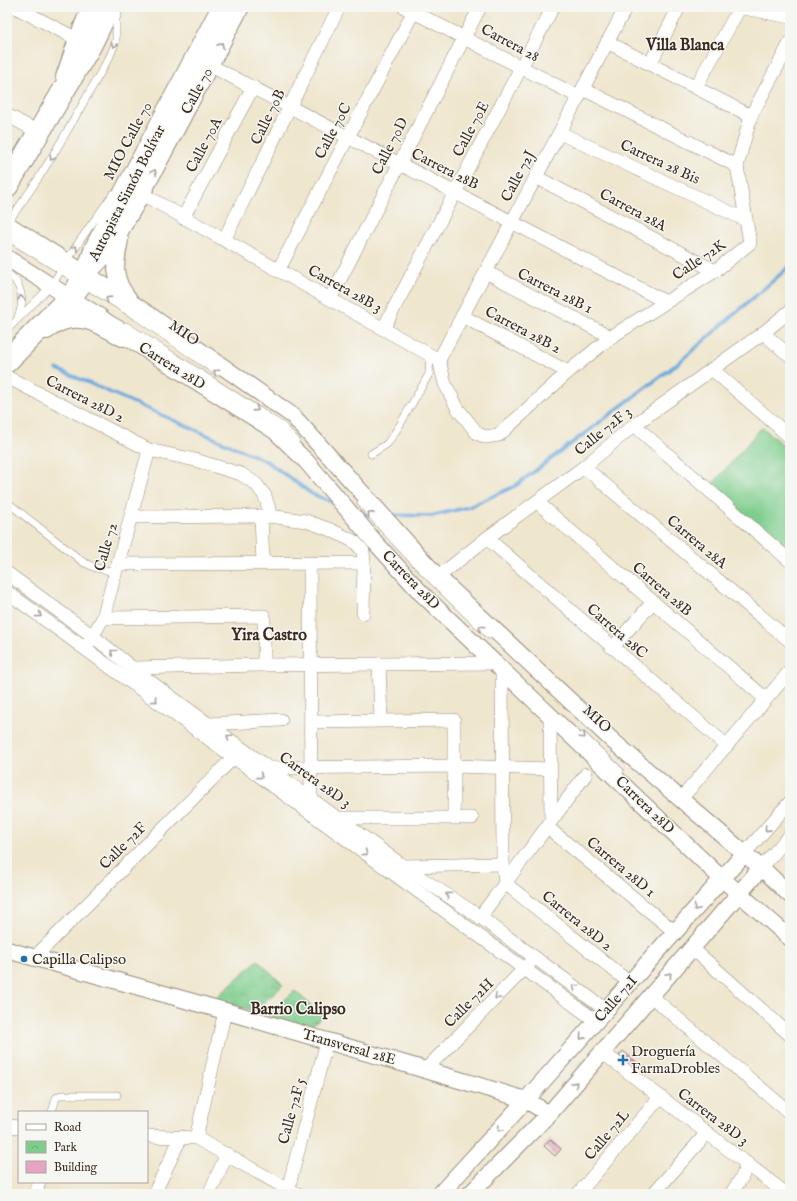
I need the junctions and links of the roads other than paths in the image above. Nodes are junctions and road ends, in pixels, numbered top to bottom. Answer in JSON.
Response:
{"nodes":[{"id":1,"x":15,"y":7,"type":"edge"},
{"id":2,"x":90,"y":7,"type":"edge"},
{"id":3,"x":108,"y":7,"type":"edge"},
{"id":4,"x":120,"y":7,"type":"edge"},
{"id":5,"x":223,"y":7,"type":"edge"},
{"id":6,"x":240,"y":7,"type":"edge"},
{"id":7,"x":339,"y":7,"type":"edge"},
{"id":8,"x":480,"y":7,"type":"edge"},
{"id":9,"x":553,"y":7,"type":"edge"},
{"id":10,"x":626,"y":7,"type":"edge"},
{"id":11,"x":679,"y":7,"type":"edge"},
{"id":12,"x":740,"y":7,"type":"edge"},
{"id":13,"x":411,"y":8,"type":"edge"},
{"id":14,"x":790,"y":17,"type":"edge"},
{"id":15,"x":464,"y":37,"type":"junction"},
{"id":16,"x":77,"y":39,"type":"junction"},
{"id":17,"x":607,"y":42,"type":"junction"},
{"id":18,"x":790,"y":43,"type":"edge"},
{"id":19,"x":650,"y":64,"type":"junction"},
{"id":20,"x":521,"y":67,"type":"junction"},
{"id":21,"x":208,"y":70,"type":"junction"},
{"id":22,"x":182,"y":86,"type":"junction"},
{"id":23,"x":253,"y":87,"type":"junction"},
{"id":24,"x":696,"y":87,"type":"junction"},
{"id":25,"x":581,"y":93,"type":"junction"},
{"id":26,"x":56,"y":101,"type":"junction"},
{"id":27,"x":290,"y":107,"type":"junction"},
{"id":28,"x":7,"y":115,"type":"edge"},
{"id":29,"x":751,"y":116,"type":"junction"},
{"id":30,"x":38,"y":132,"type":"junction"},
{"id":31,"x":560,"y":133,"type":"junction"},
{"id":32,"x":348,"y":137,"type":"junction"},
{"id":33,"x":140,"y":147,"type":"dead end"},
{"id":34,"x":399,"y":163,"type":"junction"},
{"id":35,"x":737,"y":166,"type":"junction"},
{"id":36,"x":536,"y":177,"type":"junction"},
{"id":37,"x":122,"y":182,"type":"dead end"},
{"id":38,"x":7,"y":186,"type":"edge"},
{"id":39,"x":117,"y":188,"type":"dead end"},
{"id":40,"x":456,"y":192,"type":"junction"},
{"id":41,"x":142,"y":194,"type":"junction"},
{"id":42,"x":183,"y":218,"type":"junction"},
{"id":43,"x":746,"y":220,"type":"junction"},
{"id":44,"x":513,"y":221,"type":"junction"},
{"id":45,"x":7,"y":224,"type":"edge"},
{"id":46,"x":122,"y":230,"type":"junction"},
{"id":47,"x":7,"y":237,"type":"edge"},
{"id":48,"x":224,"y":240,"type":"junction"},
{"id":49,"x":7,"y":258,"type":"edge"},
{"id":50,"x":64,"y":266,"type":"junction"},
{"id":51,"x":278,"y":271,"type":"junction"},
{"id":52,"x":715,"y":271,"type":"junction"},
{"id":53,"x":486,"y":272,"type":"junction"},
{"id":54,"x":7,"y":273,"type":"edge"},
{"id":55,"x":53,"y":283,"type":"junction"},
{"id":56,"x":78,"y":287,"type":"junction"},
{"id":57,"x":330,"y":299,"type":"junction"},
{"id":58,"x":664,"y":302,"type":"junction"},
{"id":59,"x":141,"y":309,"type":"junction"},
{"id":60,"x":790,"y":311,"type":"edge"},
{"id":61,"x":462,"y":316,"type":"junction"},
{"id":62,"x":120,"y":326,"type":"junction"},
{"id":63,"x":10,"y":328,"type":"edge"},
{"id":64,"x":383,"y":329,"type":"junction"},
{"id":65,"x":763,"y":333,"type":"junction"},
{"id":66,"x":610,"y":337,"type":"junction"},
{"id":67,"x":26,"y":343,"type":"junction"},
{"id":68,"x":790,"y":356,"type":"edge"},
{"id":69,"x":435,"y":358,"type":"junction"},
{"id":70,"x":7,"y":361,"type":"edge"},
{"id":71,"x":712,"y":369,"type":"junction"},
{"id":72,"x":568,"y":372,"type":"junction"},
{"id":73,"x":7,"y":377,"type":"edge"},
{"id":74,"x":634,"y":425,"type":"junction"},
{"id":75,"x":790,"y":437,"type":"edge"},
{"id":76,"x":148,"y":450,"type":"junction"},
{"id":77,"x":371,"y":454,"type":"dead end"},
{"id":78,"x":584,"y":467,"type":"junction"},
{"id":79,"x":337,"y":469,"type":"junction"},
{"id":80,"x":7,"y":502,"type":"edge"},
{"id":81,"x":537,"y":502,"type":"junction"},
{"id":82,"x":265,"y":516,"type":"junction"},
{"id":83,"x":131,"y":517,"type":"junction"},
{"id":84,"x":487,"y":538,"type":"junction"},
{"id":85,"x":379,"y":542,"type":"junction"},
{"id":86,"x":402,"y":544,"type":"junction"},
{"id":87,"x":790,"y":561,"type":"edge"},
{"id":88,"x":263,"y":563,"type":"junction"},
{"id":89,"x":364,"y":563,"type":"junction"},
{"id":90,"x":310,"y":564,"type":"junction"},
{"id":91,"x":116,"y":568,"type":"junction"},
{"id":92,"x":7,"y":573,"type":"edge"},
{"id":93,"x":438,"y":577,"type":"junction"},
{"id":94,"x":7,"y":592,"type":"edge"},
{"id":95,"x":653,"y":602,"type":"junction"},
{"id":96,"x":363,"y":613,"type":"dead end"},
{"id":97,"x":103,"y":618,"type":"junction"},
{"id":98,"x":94,"y":637,"type":"junction"},
{"id":99,"x":790,"y":641,"type":"edge"},
{"id":100,"x":85,"y":648,"type":"junction"},
{"id":101,"x":612,"y":648,"type":"junction"},
{"id":102,"x":310,"y":664,"type":"junction"},
{"id":103,"x":379,"y":664,"type":"junction"},
{"id":104,"x":264,"y":665,"type":"junction"},
{"id":105,"x":499,"y":666,"type":"junction"},
{"id":106,"x":790,"y":671,"type":"edge"},
{"id":107,"x":136,"y":676,"type":"junction"},
{"id":108,"x":766,"y":699,"type":"junction"},
{"id":109,"x":550,"y":714,"type":"junction"},
{"id":110,"x":281,"y":720,"type":"dead end"},
{"id":111,"x":380,"y":720,"type":"junction"},
{"id":112,"x":311,"y":722,"type":"junction"},
{"id":113,"x":210,"y":724,"type":"junction"},
{"id":114,"x":727,"y":746,"type":"junction"},
{"id":115,"x":234,"y":757,"type":"junction"},
{"id":116,"x":312,"y":766,"type":"junction"},
{"id":117,"x":454,"y":766,"type":"junction"},
{"id":118,"x":502,"y":767,"type":"junction"},
{"id":119,"x":269,"y":768,"type":"junction"},
{"id":120,"x":550,"y":769,"type":"junction"},
{"id":121,"x":586,"y":774,"type":"dead end"},
{"id":122,"x":311,"y":797,"type":"junction"},
{"id":123,"x":680,"y":800,"type":"junction"},
{"id":124,"x":790,"y":802,"type":"edge"},
{"id":125,"x":454,"y":817,"type":"junction"},
{"id":126,"x":340,"y":818,"type":"junction"},
{"id":127,"x":472,"y":818,"type":"dead end"},
{"id":128,"x":549,"y":824,"type":"junction"},
{"id":129,"x":790,"y":835,"type":"edge"},
{"id":130,"x":742,"y":856,"type":"junction"},
{"id":131,"x":503,"y":864,"type":"junction"},
{"id":132,"x":403,"y":866,"type":"junction"},
{"id":133,"x":759,"y":871,"type":"junction"},
{"id":134,"x":724,"y":876,"type":"junction"},
{"id":135,"x":505,"y":883,"type":"junction"},
{"id":136,"x":741,"y":891,"type":"junction"},
{"id":137,"x":790,"y":895,"type":"edge"},
{"id":138,"x":790,"y":904,"type":"edge"},
{"id":139,"x":480,"y":917,"type":"junction"},
{"id":140,"x":675,"y":932,"type":"junction"},
{"id":141,"x":790,"y":933,"type":"edge"},
{"id":142,"x":790,"y":938,"type":"edge"},
{"id":143,"x":692,"y":948,"type":"junction"},
{"id":144,"x":7,"y":950,"type":"edge"},
{"id":145,"x":535,"y":957,"type":"junction"},
{"id":146,"x":34,"y":958,"type":"junction"},
{"id":147,"x":524,"y":969,"type":"junction"},
{"id":148,"x":630,"y":983,"type":"junction"},
{"id":149,"x":651,"y":996,"type":"junction"},
{"id":150,"x":225,"y":1011,"type":"junction"},
{"id":151,"x":601,"y":1015,"type":"junction"},
{"id":152,"x":790,"y":1035,"type":"edge"},
{"id":153,"x":327,"y":1041,"type":"junction"},
{"id":154,"x":602,"y":1052,"type":"junction"},
{"id":155,"x":425,"y":1070,"type":"junction"},
{"id":156,"x":117,"y":1095,"type":"dead end"},
{"id":157,"x":660,"y":1097,"type":"junction"},
{"id":158,"x":526,"y":1100,"type":"junction"},
{"id":159,"x":52,"y":1111,"type":"edge"},
{"id":160,"x":790,"y":1113,"type":"edge"},
{"id":161,"x":549,"y":1114,"type":"junction"},
{"id":162,"x":7,"y":1126,"type":"edge"},
{"id":163,"x":18,"y":1127,"type":"edge"},
{"id":164,"x":707,"y":1133,"type":"junction"},
{"id":165,"x":148,"y":1136,"type":"edge"},
{"id":166,"x":181,"y":1138,"type":"junction"},
{"id":167,"x":196,"y":1138,"type":"junction"},
{"id":168,"x":227,"y":1154,"type":"junction"},
{"id":169,"x":747,"y":1163,"type":"junction"},
{"id":170,"x":39,"y":1183,"type":"edge"},
{"id":171,"x":787,"y":1191,"type":"edge"},
{"id":172,"x":293,"y":1192,"type":"edge"},
{"id":173,"x":36,"y":1194,"type":"edge"},
{"id":174,"x":154,"y":1194,"type":"edge"},
{"id":175,"x":209,"y":1194,"type":"edge"},
{"id":176,"x":440,"y":1194,"type":"edge"},
{"id":177,"x":470,"y":1194,"type":"edge"},
{"id":178,"x":578,"y":1194,"type":"edge"},
{"id":179,"x":654,"y":1194,"type":"edge"},
{"id":180,"x":731,"y":1194,"type":"edge"}],
"edges":[{"from":1,"to":16,"type":"street"},
{"from":2,"to":16,"type":"street"},
{"from":3,"to":26,"type":"highway"},
{"from":4,"to":45,"type":"lane","one_way":true},
{"from":5,"to":22,"type":"highway","name":"Autopista Simón Bolívar"},
{"from":21,"to":6,"type":"street","name":"Calle 70","one_way":true},
{"from":7,"to":27,"type":"street","name":"Calle 70B"},
{"from":8,"to":15,"type":"street","name":"Calle 70D"},
{"from":9,"to":20,"type":"street","name":"Calle 70E"},
{"from":10,"to":17,"type":"street","name":"Calle 72J"},
{"from":11,"to":19,"type":"street"},
{"from":12,"to":14,"type":"street"},
{"from":12,"to":24,"type":"street"},
{"from":13,"to":15,"type":"street","name":"Carrera 28"},
{"from":13,"to":32,"type":"street","name":"Calle 70C"},
{"from":15,"to":20,"type":"street","name":"Carrera 28"},
{"from":15,"to":34,"type":"street","name":"Calle 70D"},
{"from":16,"to":26,"type":"street"},
{"from":17,"to":19,"type":"street"},
{"from":17,"to":25,"type":"street","name":"Calle 72J"},
{"from":18,"to":29,"type":"street","name":"Calle 72K"},
{"from":19,"to":24,"type":"street"},
{"from":20,"to":25,"type":"street","name":"Carrera 28"},
{"from":20,"to":40,"type":"street","name":"Calle 70E"},
{"from":21,"to":22,"type":"highway"},
{"from":21,"to":23,"type":"street","name":"Carrera 28B"},
{"from":41,"to":21,"type":"street","name":"Calle 70","one_way":true},
{"from":22,"to":56,"type":"highway","name":"Autopista Simón Bolívar"},
{"from":23,"to":27,"type":"street","name":"Carrera 28B"},
{"from":23,"to":42,"type":"street","name":"Calle 70A"},
{"from":24,"to":29,"type":"street"},
{"from":25,"to":31,"type":"street","name":"Calle 72J"},
{"from":25,"to":35,"type":"street","name":"Carrera 28"},
{"from":26,"to":30,"type":"highway"},
{"from":27,"to":32,"type":"street","name":"Carrera 28B"},
{"from":27,"to":48,"type":"street","name":"Calle 70B"},
{"from":28,"to":30,"type":"street"},
{"from":29,"to":35,"type":"street","name":"Calle 72K"},
{"from":30,"to":38,"type":"highway"},
{"from":31,"to":36,"type":"street","name":"Calle 72J"},
{"from":31,"to":43,"type":"street","name":"Carrera 28 Bis"},
{"from":32,"to":34,"type":"street","name":"Carrera 28B"},
{"from":32,"to":51,"type":"street","name":"Calle 70C"},
{"from":33,"to":37,"type":"lane","name":"MIO Calle 70"},
{"from":34,"to":40,"type":"street","name":"Carrera 28B"},
{"from":34,"to":57,"type":"street","name":"Calle 70D"},
{"from":35,"to":43,"type":"street","name":"Calle 72K"},
{"from":36,"to":44,"type":"street","name":"Calle 72J"},
{"from":36,"to":52,"type":"street","name":"Carrera 28A"},
{"from":50,"to":39,"type":"lane","name":"MIO Calle 70","one_way":true},
{"from":40,"to":44,"type":"street","name":"Carrera 28B"},
{"from":40,"to":64,"type":"street","name":"Calle 70E"},
{"from":41,"to":42,"type":"street","name":"Carrera 28B 3"},
{"from":41,"to":46,"type":"street","name":"Calle 70"},
{"from":42,"to":48,"type":"street","name":"Carrera 28B 3"},
{"from":43,"to":52,"type":"street","name":"Calle 72K"},
{"from":44,"to":53,"type":"street","name":"Calle 72J"},
{"from":44,"to":58,"type":"street","name":"Carrera 28B"},
{"from":45,"to":50,"type":"street","name":"Carrera 28D"},
{"from":46,"to":56,"type":"street","name":"Calle 70"},
{"from":46,"to":59,"type":"street"},
{"from":47,"to":50,"type":"lane"},
{"from":48,"to":51,"type":"street","name":"Carrera 28B 3"},
{"from":49,"to":55,"type":"street","name":"Carrera 28D"},
{"from":50,"to":55,"type":"lane","name":"MIO Calle 70"},
{"from":50,"to":56,"type":"street","name":"Carrera 28D"},
{"from":51,"to":57,"type":"street","name":"Carrera 28B 3"},
{"from":52,"to":58,"type":"street","name":"Calle 72K"},
{"from":53,"to":61,"type":"street","name":"Calle 72J"},
{"from":53,"to":66,"type":"street","name":"Carrera 28B 1"},
{"from":63,"to":54,"type":"lane","one_way":true},
{"from":55,"to":56,"type":"street","name":"Carrera 28D"},
{"from":55,"to":63,"type":"lane"},
{"from":56,"to":59,"type":"street","name":"Carrera 28D"},
{"from":56,"to":62,"type":"street","name":"Carrera 28D"},
{"from":56,"to":67,"type":"highway","name":"Autopista Simón Bolívar"},
{"from":79,"to":56,"type":"lane","name":"MIO","one_way":true},
{"from":57,"to":64,"type":"street","name":"Carrera 28B 3"},
{"from":58,"to":66,"type":"street","name":"Calle 72K"},
{"from":59,"to":79,"type":"street","name":"Carrera 28D"},
{"from":60,"to":65,"type":"street","name":"Calle 72F 3"},
{"from":61,"to":69,"type":"street","name":"Calle 72J"},
{"from":61,"to":72,"type":"street","name":"Carrera 28B 2"},
{"from":62,"to":67,"type":"highway"},
{"from":62,"to":85,"type":"street","name":"Carrera 28D"},
{"from":64,"to":69,"type":"street","name":"Carrera 28B 3"},
{"from":65,"to":68,"type":"street"},
{"from":65,"to":71,"type":"street","name":"Calle 72F 3"},
{"from":66,"to":72,"type":"street","name":"Calle 72K"},
{"from":67,"to":70,"type":"highway","name":"Autopista Simón Bolívar"},
{"from":69,"to":72,"type":"street","name":"Calle 72K"},
{"from":69,"to":77,"type":"lane"},
{"from":71,"to":74,"type":"street","name":"Calle 72F 3"},
{"from":71,"to":75,"type":"street"},
{"from":73,"to":76,"type":"street","name":"Carrera 28D 2"},
{"from":74,"to":78,"type":"street","name":"Calle 72F 3"},
{"from":74,"to":87,"type":"street"},
{"from":76,"to":82,"type":"street","name":"Carrera 28D 2"},
{"from":76,"to":83,"type":"street","name":"Calle 72"},
{"from":78,"to":81,"type":"street","name":"Calle 72F 3"},
{"from":78,"to":99,"type":"street","name":"Carrera 28A"},
{"from":86,"to":79,"type":"street","name":"Carrera 28D","one_way":true},
{"from":80,"to":91,"type":"lane"},
{"from":81,"to":84,"type":"street","name":"Calle 72F 3"},
{"from":81,"to":95,"type":"street","name":"Carrera 28B"},
{"from":82,"to":83,"type":"street"},
{"from":82,"to":88,"type":"street","name":"Carrera 28D 2"},
{"from":82,"to":89,"type":"street"},
{"from":83,"to":91,"type":"street","name":"Calle 72"},
{"from":84,"to":93,"type":"street","name":"Calle 72F 3"},
{"from":84,"to":101,"type":"street","name":"Carrera 28C"},
{"from":85,"to":105,"type":"street","name":"Carrera 28D"},
{"from":85,"to":134,"type":"lane","name":"MIO","one_way":true},
{"from":86,"to":93,"type":"street","name":"Carrera 28D"},
{"from":130,"to":86,"type":"lane","name":"MIO","one_way":true},
{"from":88,"to":90,"type":"street"},
{"from":88,"to":91,"type":"street"},
{"from":89,"to":90,"type":"street"},
{"from":89,"to":96,"type":"street"},
{"from":90,"to":102,"type":"street"},
{"from":91,"to":97,"type":"street","name":"Calle 72"},
{"from":92,"to":98,"type":"street","name":"Carrera 28D 3"},
{"from":93,"to":123,"type":"street","name":"Carrera 28D"},
{"from":94,"to":100,"type":"street","name":"Carrera 28D 3","one_way":true},
{"from":95,"to":101,"type":"street"},
{"from":95,"to":108,"type":"street","name":"Carrera 28B"},
{"from":97,"to":98,"type":"street","name":"Calle 72"},
{"from":97,"to":104,"type":"street"},
{"from":98,"to":100,"type":"street","name":"Calle 72"},
{"from":107,"to":98,"type":"street","name":"Carrera 28D 3","one_way":true},
{"from":100,"to":107,"type":"street","name":"Carrera 28D 3"},
{"from":101,"to":114,"type":"street","name":"Carrera 28C"},
{"from":102,"to":103,"type":"street"},
{"from":102,"to":104,"type":"street"},
{"from":102,"to":112,"type":"street"},
{"from":103,"to":105,"type":"street"},
{"from":103,"to":111,"type":"street"},
{"from":104,"to":107,"type":"street"},
{"from":105,"to":109,"type":"street","name":"Carrera 28D"},
{"from":105,"to":118,"type":"street"},
{"from":106,"to":108,"type":"street"},
{"from":107,"to":113,"type":"street","name":"Carrera 28D 3"},
{"from":107,"to":115,"type":"street","name":"Carrera 28D 3","one_way":true},
{"from":108,"to":114,"type":"street"},
{"from":109,"to":120,"type":"street"},
{"from":109,"to":134,"type":"street","name":"Carrera 28D"},
{"from":110,"to":113,"type":"street"},
{"from":111,"to":112,"type":"street"},
{"from":111,"to":117,"type":"street"},
{"from":112,"to":116,"type":"street"},
{"from":119,"to":113,"type":"street","name":"Carrera 28D 3","one_way":true},
{"from":114,"to":123,"type":"street"},
{"from":115,"to":146,"type":"street","name":"Calle 72F"},
{"from":115,"to":147,"type":"street","name":"Carrera 28D 3","one_way":true},
{"from":116,"to":117,"type":"street"},
{"from":116,"to":119,"type":"street"},
{"from":116,"to":122,"type":"street"},
{"from":117,"to":118,"type":"street"},
{"from":117,"to":125,"type":"street"},
{"from":118,"to":120,"type":"street"},
{"from":118,"to":131,"type":"street"},
{"from":119,"to":122,"type":"street","name":"Carrera 28D 3"},
{"from":120,"to":128,"type":"street"},
{"from":121,"to":128,"type":"street"},
{"from":122,"to":126,"type":"street","name":"Carrera 28D 3"},
{"from":123,"to":130,"type":"street","name":"Carrera 28D"},
{"from":124,"to":130,"type":"street","name":"Calle 72I","one_way":true},
{"from":125,"to":126,"type":"street"},
{"from":125,"to":127,"type":"street"},
{"from":126,"to":132,"type":"street","name":"Carrera 28D 3"},
{"from":128,"to":135,"type":"street"},
{"from":128,"to":140,"type":"street","name":"Carrera 28D 1"},
{"from":129,"to":133,"type":"street","name":"Calle 72I"},
{"from":130,"to":133,"type":"street","name":"Carrera 28D"},
{"from":130,"to":134,"type":"street","name":"Calle 72I"},
{"from":131,"to":132,"type":"street"},
{"from":131,"to":135,"type":"street"},
{"from":139,"to":132,"type":"street","name":"Carrera 28D 3","one_way":true},
{"from":133,"to":136,"type":"street","name":"Calle 72I"},
{"from":133,"to":137,"type":"street","name":"Carrera 28D"},
{"from":133,"to":138,"type":"lane"},
{"from":134,"to":136,"type":"street","name":"Carrera 28D"},
{"from":134,"to":140,"type":"street","name":"Calle 72I","one_way":true},
{"from":135,"to":139,"type":"street"},
{"from":135,"to":148,"type":"street","name":"Carrera 28D 2"},
{"from":136,"to":141,"type":"lane"},
{"from":136,"to":142,"type":"street","name":"Carrera 28D"},
{"from":136,"to":143,"type":"street","name":"Calle 72I"},
{"from":139,"to":145,"type":"street","name":"Carrera 28D 3"},
{"from":140,"to":148,"type":"street","name":"Calle 72I"},
{"from":149,"to":143,"type":"street","name":"Calle 72I","one_way":true},
{"from":143,"to":152,"type":"street"},
{"from":144,"to":146,"type":"street","name":"Transversal 28E"},
{"from":145,"to":147,"type":"street","name":"Calle 72H"},
{"from":151,"to":145,"type":"street","name":"Carrera 28D 3","one_way":true},
{"from":146,"to":150,"type":"street","name":"Transversal 28E"},
{"from":147,"to":151,"type":"street","name":"Carrera 28D 3"},
{"from":147,"to":155,"type":"street","name":"Calle 72H","one_way":true},
{"from":148,"to":151,"type":"street","name":"Calle 72I"},
{"from":149,"to":154,"type":"street","name":"Calle 72I"},
{"from":149,"to":160,"type":"street"},
{"from":150,"to":153,"type":"street","name":"Transversal 28E"},
{"from":150,"to":167,"type":"street"},
{"from":151,"to":158,"type":"street","name":"Calle 72I","one_way":true},
{"from":153,"to":155,"type":"street","name":"Transversal 28E"},
{"from":153,"to":172,"type":"street","name":"Calle 72F 5"},
{"from":154,"to":157,"type":"street","name":"Carrera 28D 3"},
{"from":161,"to":154,"type":"street","name":"Calle 72I","one_way":true},
{"from":155,"to":158,"type":"street","name":"Transversal 28E"},
{"from":156,"to":159,"type":"lane"},
{"from":157,"to":164,"type":"street","name":"Carrera 28D 3"},
{"from":157,"to":178,"type":"street","name":"Calle 72L"},
{"from":158,"to":161,"type":"street","name":"Transversal 28E"},
{"from":158,"to":176,"type":"street","name":"Calle 72I","one_way":true},
{"from":161,"to":177,"type":"street","name":"Calle 72I"},
{"from":162,"to":163,"type":"street"},
{"from":164,"to":169,"type":"street","name":"Carrera 28D 3"},
{"from":164,"to":179,"type":"street"},
{"from":165,"to":166,"type":"street"},
{"from":166,"to":167,"type":"street"},
{"from":166,"to":174,"type":"street"},
{"from":167,"to":168,"type":"street"},
{"from":168,"to":172,"type":"street"},
{"from":168,"to":175,"type":"street"},
{"from":169,"to":171,"type":"street","name":"Carrera 28D 3"},
{"from":169,"to":180,"type":"street"},
{"from":170,"to":173,"type":"street"}]}
